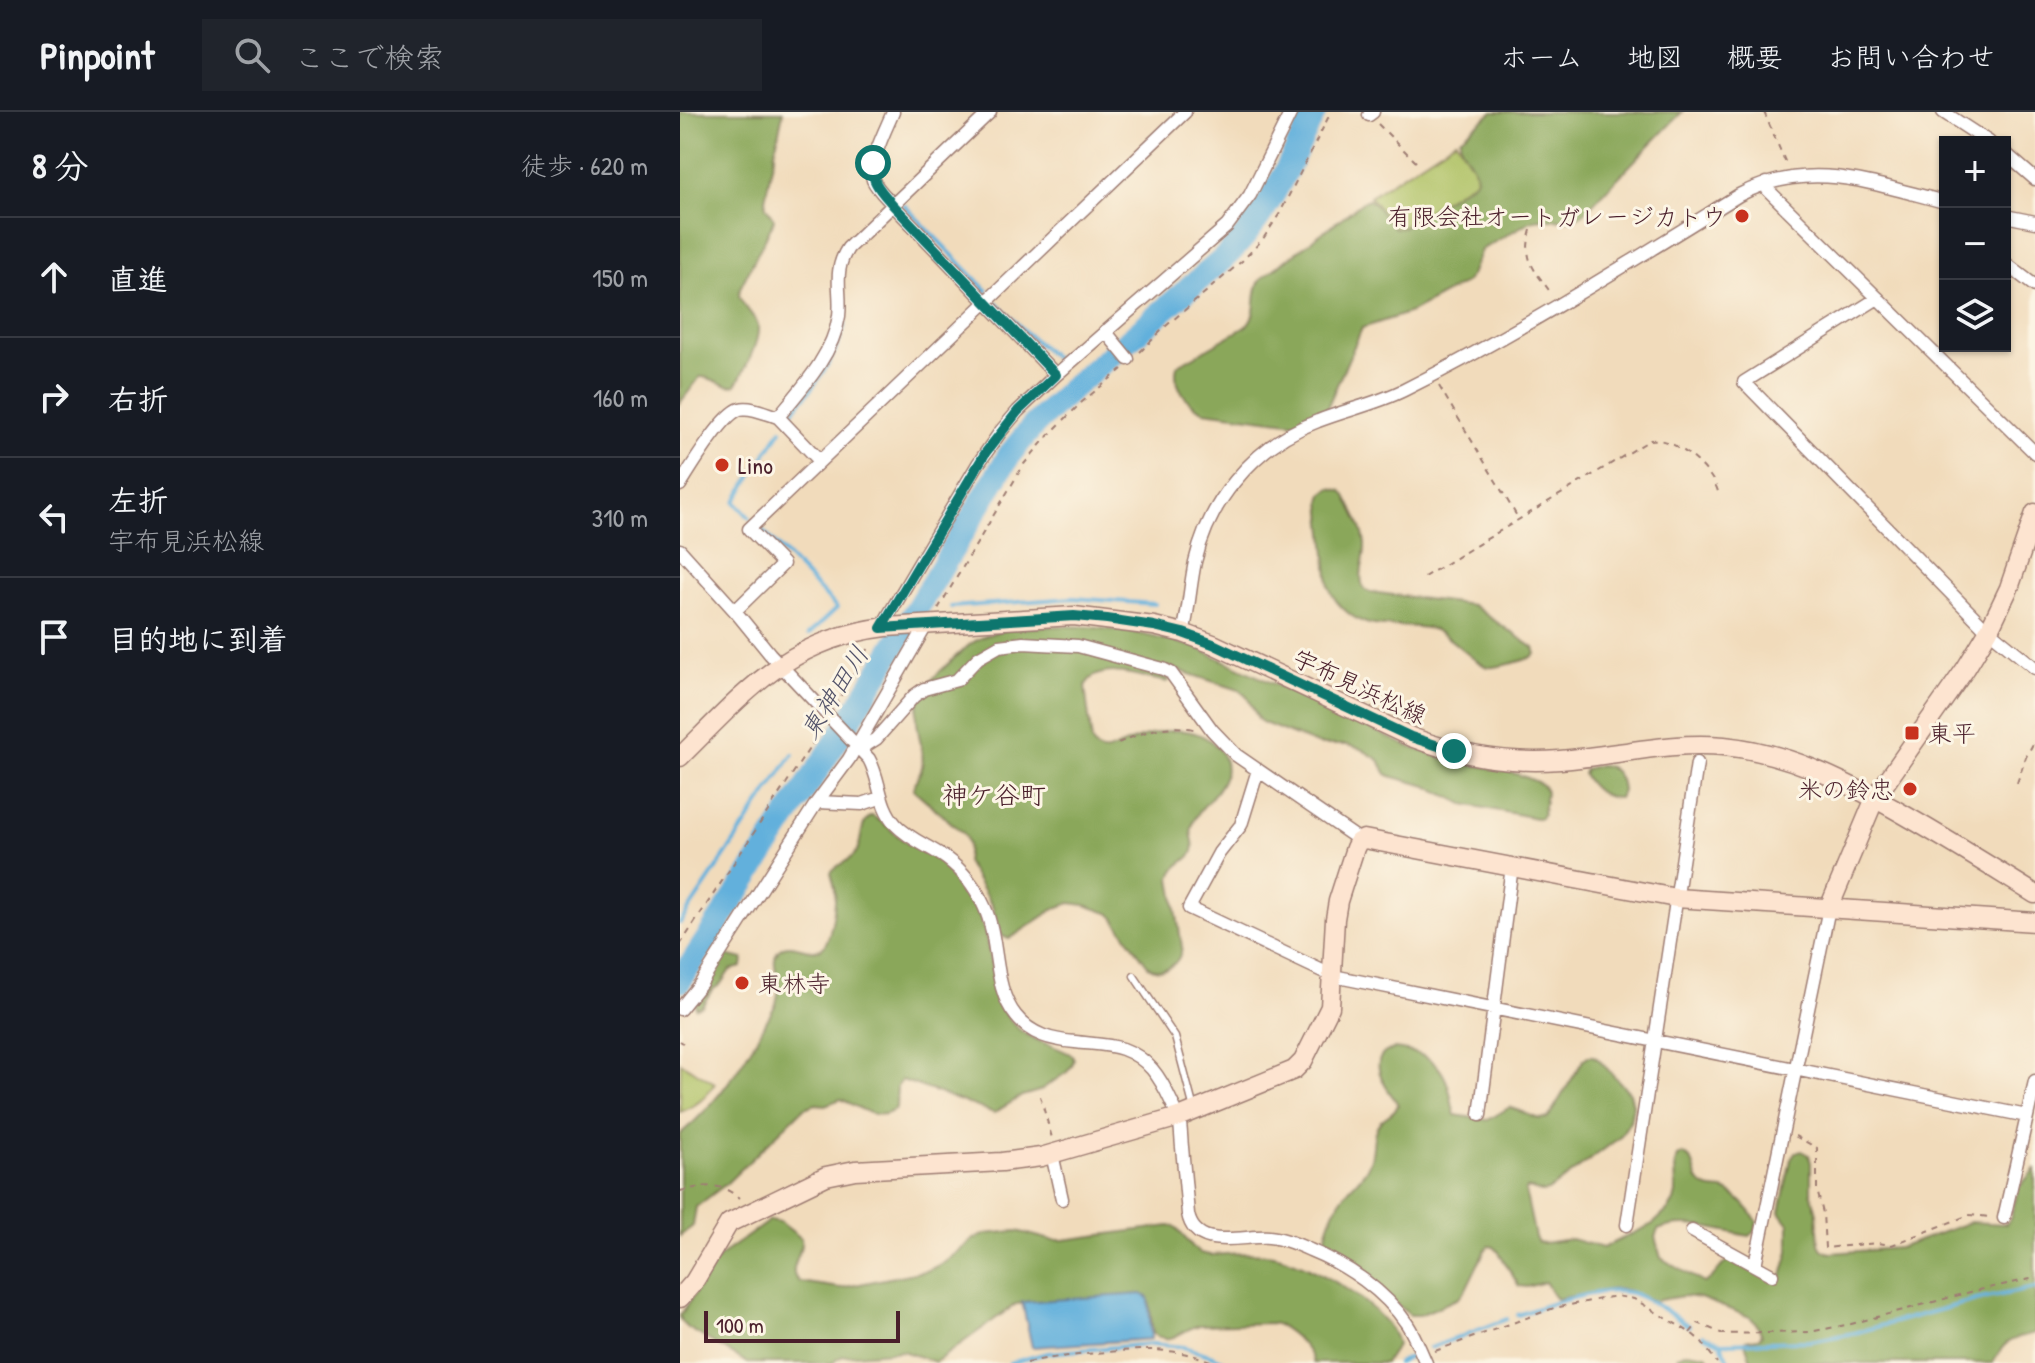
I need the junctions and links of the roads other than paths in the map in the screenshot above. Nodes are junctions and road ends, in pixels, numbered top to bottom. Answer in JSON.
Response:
{"nodes":[{"id":1,"x":893,"y":112,"type":"edge"},
{"id":2,"x":990,"y":112,"type":"edge"},
{"id":3,"x":1185,"y":112,"type":"edge"},
{"id":4,"x":1291,"y":112,"type":"edge"},
{"id":5,"x":1943,"y":112,"type":"edge"},
{"id":6,"x":1980,"y":136,"type":"edge"},
{"id":7,"x":2011,"y":158,"type":"edge"},
{"id":8,"x":2035,"y":179,"type":"edge"},
{"id":9,"x":1766,"y":183,"type":"junction"},
{"id":10,"x":1939,"y":201,"type":"edge"},
{"id":11,"x":893,"y":205,"type":"junction"},
{"id":12,"x":2011,"y":217,"type":"edge"},
{"id":13,"x":2035,"y":222,"type":"edge"},
{"id":14,"x":2011,"y":268,"type":"edge"},
{"id":15,"x":2035,"y":286,"type":"edge"},
{"id":16,"x":1878,"y":298,"type":"junction"},
{"id":17,"x":986,"y":302,"type":"junction"},
{"id":18,"x":1106,"y":332,"type":"junction"},
{"id":19,"x":1130,"y":360,"type":"road end"},
{"id":20,"x":1056,"y":375,"type":"junction"},
{"id":21,"x":778,"y":417,"type":"junction"},
{"id":22,"x":2035,"y":453,"type":"edge"},
{"id":23,"x":820,"y":461,"type":"junction"},
{"id":24,"x":680,"y":485,"type":"edge"},
{"id":25,"x":2035,"y":513,"type":"edge"},
{"id":26,"x":681,"y":552,"type":"edge"},
{"id":27,"x":735,"y":611,"type":"junction"},
{"id":28,"x":927,"y":624,"type":"junction"},
{"id":29,"x":884,"y":628,"type":"junction"},
{"id":30,"x":1989,"y":630,"type":"junction"},
{"id":31,"x":1183,"y":633,"type":"junction"},
{"id":32,"x":781,"y":664,"type":"junction"},
{"id":33,"x":2035,"y":668,"type":"edge"},
{"id":34,"x":856,"y":744,"type":"junction"},
{"id":35,"x":680,"y":757,"type":"edge"},
{"id":36,"x":1697,"y":763,"type":"dead end"},
{"id":37,"x":1258,"y":770,"type":"junction"},
{"id":38,"x":880,"y":798,"type":"junction"},
{"id":39,"x":1875,"y":798,"type":"junction"},
{"id":40,"x":817,"y":802,"type":"junction"},
{"id":41,"x":1361,"y":841,"type":"junction"},
{"id":42,"x":1512,"y":866,"type":"junction"},
{"id":43,"x":2035,"y":894,"type":"edge"},
{"id":44,"x":1676,"y":898,"type":"junction"},
{"id":45,"x":1829,"y":908,"type":"junction"},
{"id":46,"x":2035,"y":922,"type":"edge"},
{"id":47,"x":1134,"y":976,"type":"dead end"},
{"id":48,"x":1333,"y":976,"type":"junction"},
{"id":49,"x":1494,"y":1008,"type":"junction"},
{"id":50,"x":680,"y":1009,"type":"edge"},
{"id":51,"x":1655,"y":1041,"type":"junction"},
{"id":52,"x":1796,"y":1069,"type":"junction"},
{"id":53,"x":2035,"y":1081,"type":"edge"},
{"id":54,"x":1187,"y":1114,"type":"junction"},
{"id":55,"x":1480,"y":1115,"type":"dead end"},
{"id":56,"x":2027,"y":1116,"type":"junction"},
{"id":57,"x":1054,"y":1154,"type":"junction"},
{"id":58,"x":1062,"y":1199,"type":"dead end"},
{"id":59,"x":2004,"y":1218,"type":"road end"},
{"id":60,"x":1627,"y":1225,"type":"dead end"},
{"id":61,"x":1692,"y":1231,"type":"dead end"},
{"id":62,"x":1755,"y":1265,"type":"junction"},
{"id":63,"x":1772,"y":1275,"type":"dead end"},
{"id":64,"x":680,"y":1298,"type":"edge"},
{"id":65,"x":1424,"y":1360,"type":"edge"}],
"edges":[{"from":1,"to":11,"type":"street"},
{"from":2,"to":11,"type":"street"},
{"from":3,"to":17,"type":"street"},
{"from":4,"to":18,"type":"street"},
{"from":5,"to":6,"type":"street"},
{"from":7,"to":8,"type":"street"},
{"from":9,"to":10,"type":"street"},
{"from":9,"to":16,"type":"street"},
{"from":9,"to":31,"type":"street"},
{"from":11,"to":17,"type":"street"},
{"from":11,"to":21,"type":"street"},
{"from":12,"to":13,"type":"street"},
{"from":14,"to":15,"type":"street"},
{"from":16,"to":22,"type":"street"},
{"from":16,"to":30,"type":"street"},
{"from":17,"to":20,"type":"street"},
{"from":17,"to":23,"type":"street"},
{"from":18,"to":19,"type":"street"},
{"from":18,"to":20,"type":"street"},
{"from":20,"to":29,"type":"street"},
{"from":21,"to":23,"type":"street"},
{"from":21,"to":24,"type":"street"},
{"from":23,"to":27,"type":"street"},
{"from":25,"to":30,"type":"street"},
{"from":26,"to":27,"type":"street"},
{"from":27,"to":32,"type":"street"},
{"from":28,"to":29,"type":"street","name":"宇布見浜松線"},
{"from":28,"to":31,"type":"street","name":"宇布見浜松線"},
{"from":28,"to":34,"type":"street"},
{"from":29,"to":32,"type":"street","name":"宇布見浜松線"},
{"from":30,"to":33,"type":"street"},
{"from":30,"to":39,"type":"street"},
{"from":31,"to":39,"type":"street","name":"宇布見浜松線"},
{"from":32,"to":34,"type":"street"},
{"from":32,"to":35,"type":"street","name":"宇布見浜松線"},
{"from":34,"to":37,"type":"street"},
{"from":34,"to":38,"type":"street"},
{"from":34,"to":40,"type":"street"},
{"from":36,"to":44,"type":"street"},
{"from":37,"to":41,"type":"street"},
{"from":37,"to":48,"type":"street"},
{"from":38,"to":40,"type":"street"},
{"from":38,"to":54,"type":"street"},
{"from":39,"to":43,"type":"street","name":"宇布見浜松線"},
{"from":39,"to":45,"type":"street"},
{"from":40,"to":50,"type":"street"},
{"from":41,"to":42,"type":"street"},
{"from":41,"to":48,"type":"street"},
{"from":42,"to":44,"type":"street"},
{"from":42,"to":49,"type":"street"},
{"from":44,"to":45,"type":"street"},
{"from":44,"to":51,"type":"street"},
{"from":45,"to":46,"type":"street"},
{"from":45,"to":52,"type":"street"},
{"from":47,"to":54,"type":"lane"},
{"from":48,"to":49,"type":"street"},
{"from":48,"to":54,"type":"street"},
{"from":49,"to":51,"type":"street"},
{"from":49,"to":55,"type":"street"},
{"from":51,"to":52,"type":"street"},
{"from":51,"to":60,"type":"street"},
{"from":52,"to":56,"type":"street"},
{"from":52,"to":62,"type":"street"},
{"from":53,"to":56,"type":"street"},
{"from":54,"to":57,"type":"street"},
{"from":54,"to":65,"type":"street"},
{"from":56,"to":59,"type":"street"},
{"from":57,"to":58,"type":"street"},
{"from":57,"to":64,"type":"street"},
{"from":61,"to":62,"type":"street"},
{"from":62,"to":63,"type":"street"}]}
